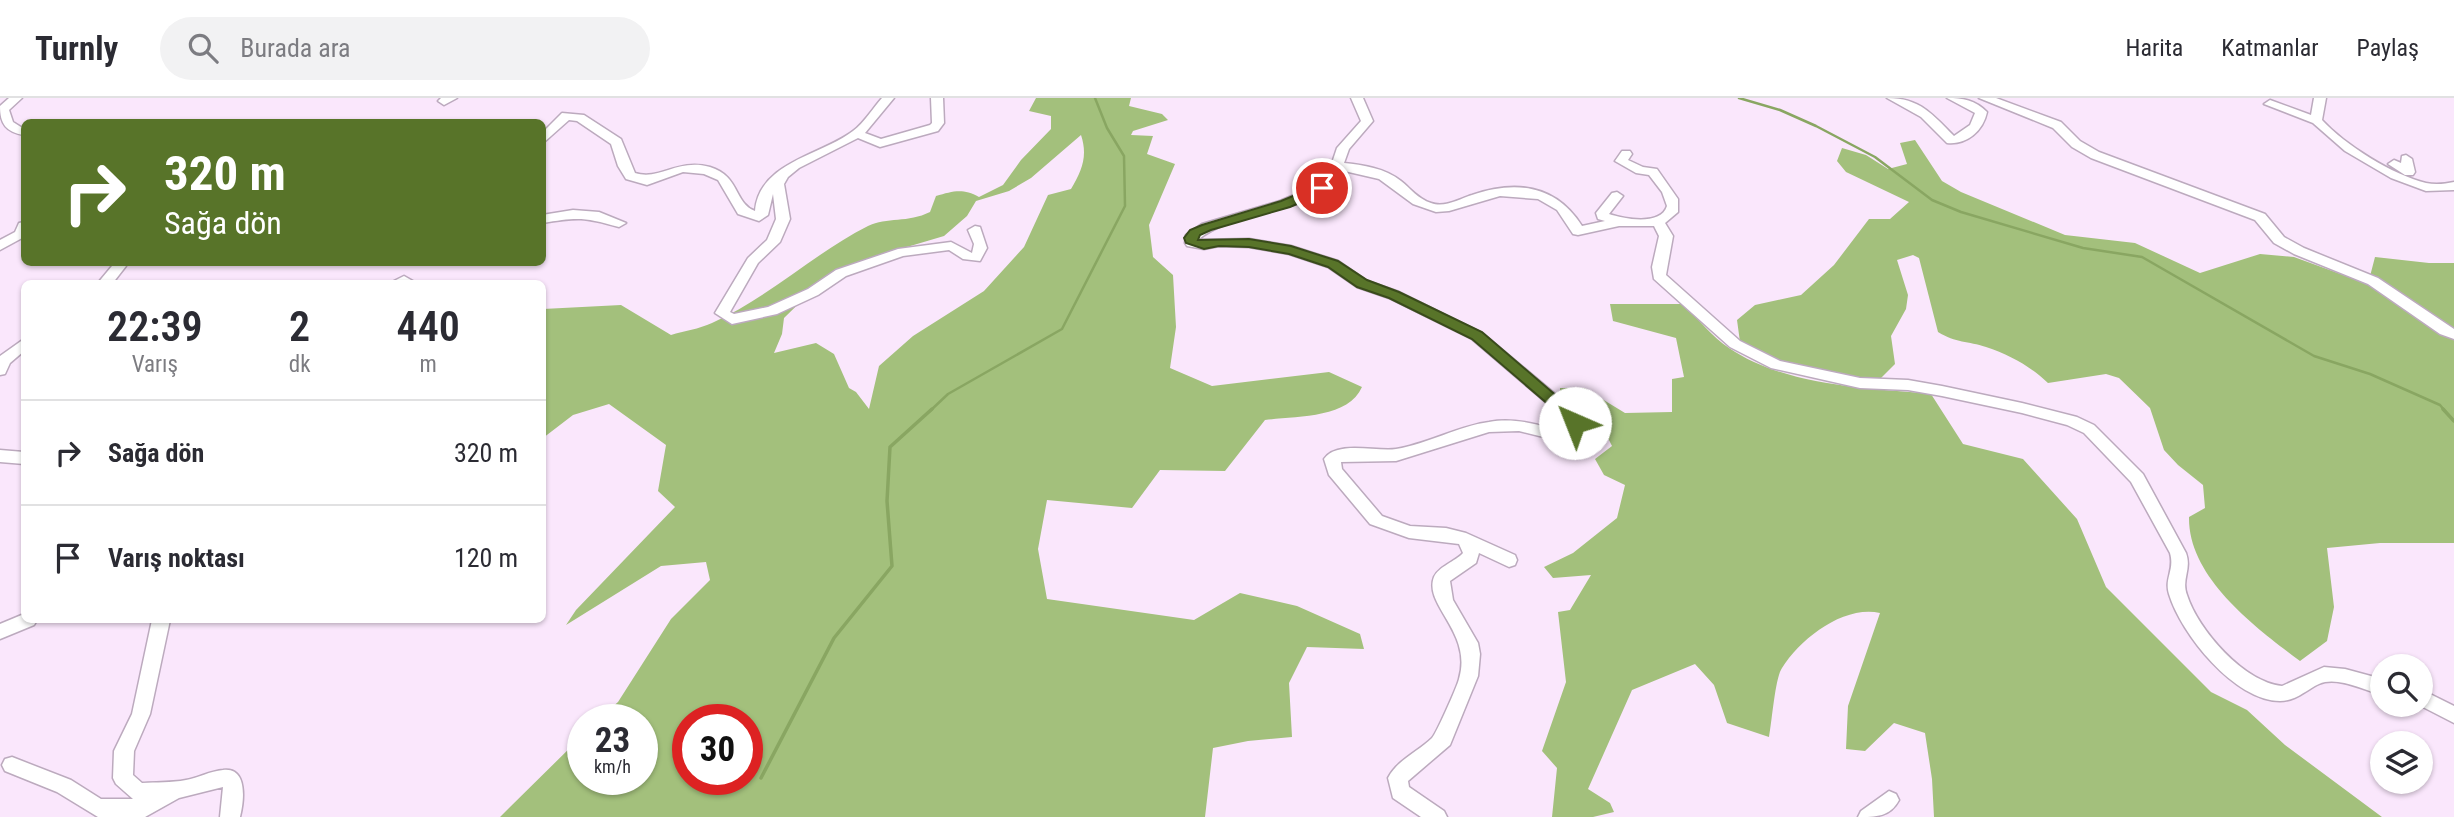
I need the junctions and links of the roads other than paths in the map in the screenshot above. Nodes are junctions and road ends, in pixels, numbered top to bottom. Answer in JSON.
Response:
{"nodes":[{"id":1,"x":16,"y":98,"type":"edge"},
{"id":2,"x":888,"y":98,"type":"edge"},
{"id":3,"x":937,"y":98,"type":"edge"},
{"id":4,"x":1357,"y":98,"type":"edge"},
{"id":5,"x":1893,"y":98,"type":"edge"},
{"id":6,"x":1954,"y":98,"type":"edge"},
{"id":7,"x":1985,"y":98,"type":"edge"},
{"id":8,"x":2320,"y":98,"type":"edge"},
{"id":9,"x":2270,"y":104,"type":"dead end"},
{"id":10,"x":2317,"y":121,"type":"junction"},
{"id":11,"x":21,"y":131,"type":"edge"},
{"id":12,"x":857,"y":134,"type":"junction"},
{"id":13,"x":546,"y":136,"type":"edge"},
{"id":14,"x":2337,"y":140,"type":"junction"},
{"id":15,"x":1626,"y":154,"type":"dead end"},
{"id":16,"x":2406,"y":159,"type":"dead end"},
{"id":17,"x":1337,"y":166,"type":"junction"},
{"id":18,"x":783,"y":175,"type":"junction"},
{"id":19,"x":2454,"y":186,"type":"edge"},
{"id":20,"x":1617,"y":196,"type":"dead end"},
{"id":21,"x":546,"y":218,"type":"edge"},
{"id":22,"x":1619,"y":222,"type":"junction"},
{"id":23,"x":1658,"y":222,"type":"junction"},
{"id":24,"x":619,"y":223,"type":"dead end"},
{"id":25,"x":975,"y":230,"type":"dead end"},
{"id":26,"x":21,"y":234,"type":"edge"},
{"id":27,"x":0,"y":246,"type":"edge"},
{"id":28,"x":118,"y":266,"type":"edge"},
{"id":29,"x":107,"y":280,"type":"edge"},
{"id":30,"x":2454,"y":334,"type":"edge"},
{"id":31,"x":21,"y":346,"type":"edge"},
{"id":32,"x":0,"y":370,"type":"edge"},
{"id":33,"x":0,"y":456,"type":"edge"},
{"id":34,"x":21,"y":458,"type":"edge"},
{"id":35,"x":1466,"y":539,"type":"junction"},
{"id":36,"x":1509,"y":560,"type":"dead end"},
{"id":37,"x":21,"y":623,"type":"edge"},
{"id":38,"x":161,"y":623,"type":"edge"},
{"id":39,"x":0,"y":632,"type":"edge"},
{"id":40,"x":2370,"y":684,"type":"edge"},
{"id":41,"x":2433,"y":704,"type":"edge"},
{"id":42,"x":2454,"y":715,"type":"edge"},
{"id":43,"x":12,"y":765,"type":"dead end"},
{"id":44,"x":181,"y":789,"type":"junction"},
{"id":45,"x":1889,"y":800,"type":"dead end"},
{"id":46,"x":230,"y":817,"type":"edge"},
{"id":47,"x":1437,"y":817,"type":"edge"},
{"id":48,"x":1868,"y":817,"type":"edge"}],
"edges":[{"from":1,"to":11,"type":"street"},
{"from":2,"to":12,"type":"street"},
{"from":3,"to":12,"type":"street"},
{"from":4,"to":17,"type":"street"},
{"from":5,"to":6,"type":"street"},
{"from":7,"to":30,"type":"street"},
{"from":8,"to":10,"type":"street"},
{"from":9,"to":10,"type":"street"},
{"from":10,"to":14,"type":"street"},
{"from":12,"to":18,"type":"street"},
{"from":13,"to":18,"type":"street"},
{"from":14,"to":16,"type":"street"},
{"from":14,"to":19,"type":"street"},
{"from":15,"to":23,"type":"street"},
{"from":17,"to":22,"type":"street"},
{"from":17,"to":35,"type":"street"},
{"from":18,"to":25,"type":"street"},
{"from":20,"to":22,"type":"street"},
{"from":21,"to":24,"type":"street"},
{"from":22,"to":23,"type":"street"},
{"from":23,"to":40,"type":"street"},
{"from":26,"to":27,"type":"street"},
{"from":28,"to":29,"type":"street"},
{"from":31,"to":32,"type":"street"},
{"from":33,"to":34,"type":"street"},
{"from":35,"to":36,"type":"street"},
{"from":35,"to":47,"type":"street"},
{"from":37,"to":39,"type":"street"},
{"from":38,"to":44,"type":"street"},
{"from":41,"to":42,"type":"street"},
{"from":43,"to":44,"type":"street"},
{"from":44,"to":46,"type":"street"},
{"from":45,"to":48,"type":"street"}]}
